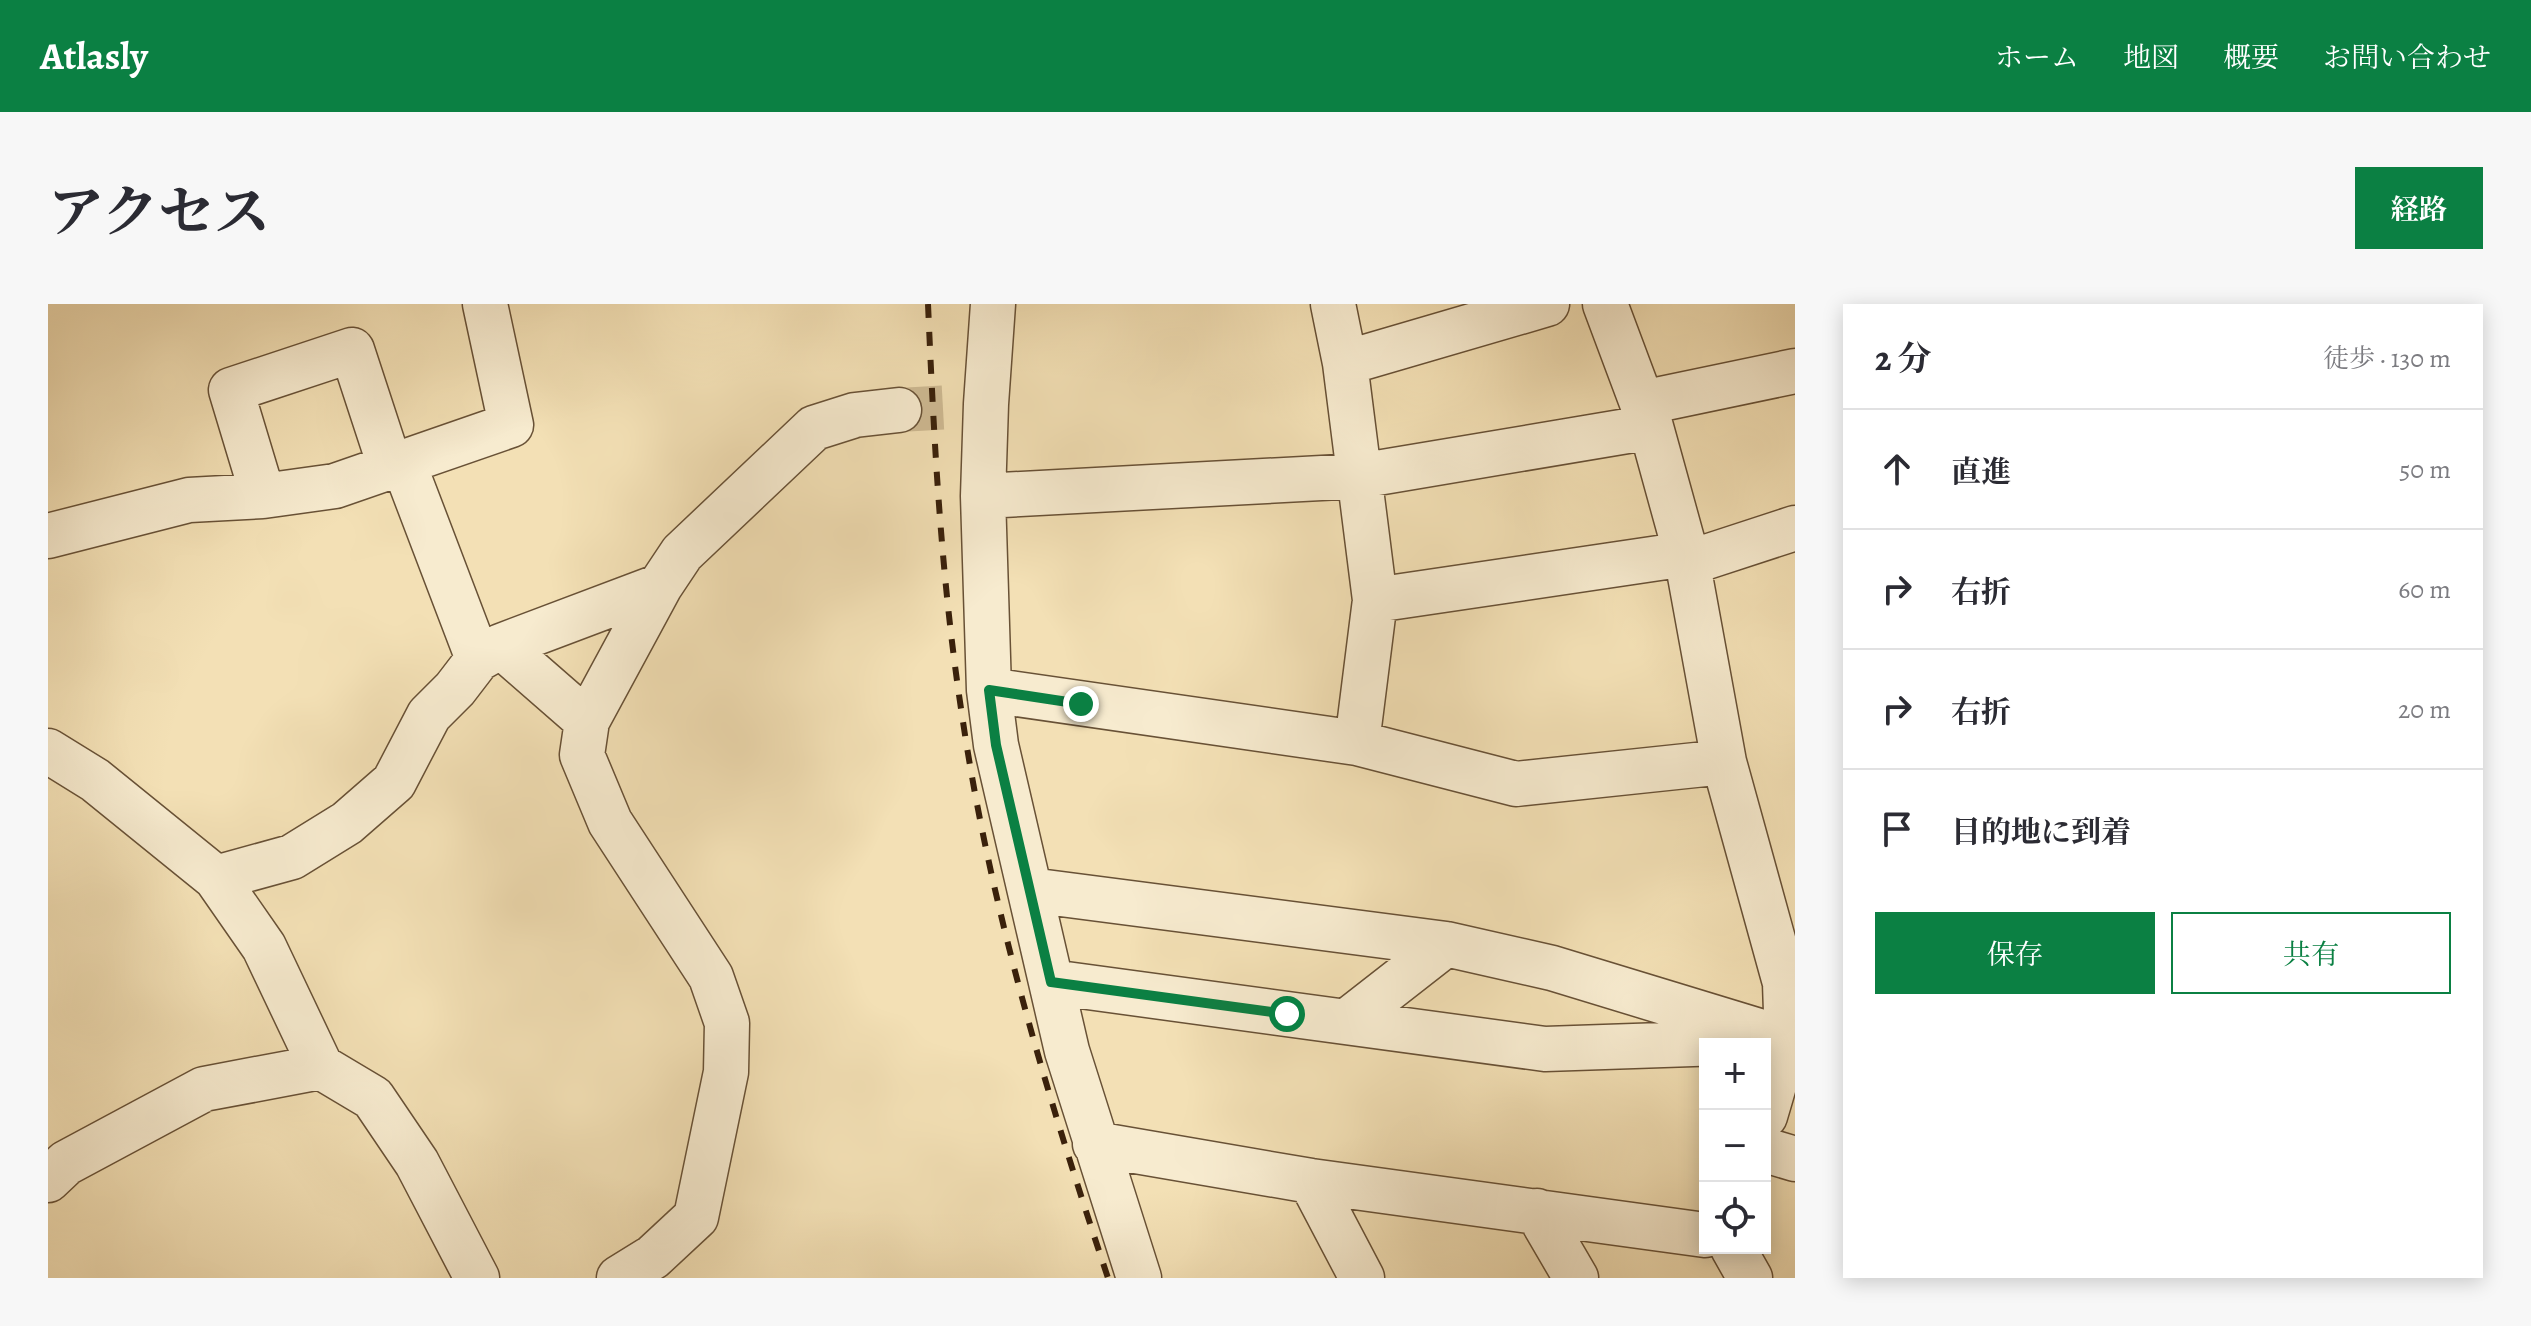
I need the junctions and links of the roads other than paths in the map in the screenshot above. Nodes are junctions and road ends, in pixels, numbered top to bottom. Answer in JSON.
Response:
{"nodes":[{"id":1,"x":485,"y":304,"type":"edge"},
{"id":2,"x":993,"y":304,"type":"edge"},
{"id":3,"x":1333,"y":304,"type":"edge"},
{"id":4,"x":1547,"y":304,"type":"edge"},
{"id":5,"x":1605,"y":304,"type":"edge"},
{"id":6,"x":1345,"y":363,"type":"junction"},
{"id":7,"x":1795,"y":371,"type":"edge"},
{"id":8,"x":899,"y":410,"type":"tunnel mouth"},
{"id":9,"x":1646,"y":415,"type":"junction"},
{"id":10,"x":397,"y":464,"type":"junction"},
{"id":11,"x":1359,"y":476,"type":"junction"},
{"id":12,"x":263,"y":496,"type":"junction"},
{"id":13,"x":983,"y":496,"type":"junction"},
{"id":14,"x":1795,"y":528,"type":"edge"},
{"id":15,"x":48,"y":536,"type":"edge"},
{"id":16,"x":1687,"y":559,"type":"junction"},
{"id":17,"x":660,"y":586,"type":"junction"},
{"id":18,"x":1375,"y":600,"type":"junction"},
{"id":19,"x":490,"y":653,"type":"junction"},
{"id":20,"x":989,"y":690,"type":"junction"},
{"id":21,"x":587,"y":721,"type":"junction"},
{"id":22,"x":1357,"y":743,"type":"junction"},
{"id":23,"x":48,"y":751,"type":"edge"},
{"id":24,"x":1724,"y":762,"type":"junction"},
{"id":25,"x":216,"y":878,"type":"junction"},
{"id":26,"x":1030,"y":890,"type":"junction"},
{"id":27,"x":1446,"y":944,"type":"junction"},
{"id":28,"x":1051,"y":982,"type":"junction"},
{"id":29,"x":1346,"y":1022,"type":"junction"},
{"id":30,"x":1791,"y":1041,"type":"edge"},
{"id":31,"x":321,"y":1067,"type":"junction"},
{"id":32,"x":1767,"y":1110,"type":"edge"},
{"id":33,"x":1095,"y":1144,"type":"junction"},
{"id":34,"x":1771,"y":1152,"type":"edge"},
{"id":35,"x":1795,"y":1159,"type":"edge"},
{"id":36,"x":48,"y":1180,"type":"edge"},
{"id":37,"x":1311,"y":1181,"type":"junction"},
{"id":38,"x":1537,"y":1211,"type":"junction"},
{"id":39,"x":1699,"y":1234,"type":"edge"},
{"id":40,"x":1736,"y":1254,"type":"edge"},
{"id":41,"x":477,"y":1278,"type":"edge"},
{"id":42,"x":619,"y":1278,"type":"edge"},
{"id":43,"x":1139,"y":1278,"type":"edge"},
{"id":44,"x":1362,"y":1278,"type":"edge"},
{"id":45,"x":1576,"y":1278,"type":"edge"},
{"id":46,"x":1750,"y":1278,"type":"edge"}],
"edges":[{"from":1,"to":10,"type":"street"},
{"from":2,"to":13,"type":"street"},
{"from":3,"to":6,"type":"street"},
{"from":4,"to":6,"type":"street"},
{"from":5,"to":9,"type":"street"},
{"from":6,"to":11,"type":"street"},
{"from":7,"to":9,"type":"street"},
{"from":8,"to":17,"type":"street"},
{"from":9,"to":11,"type":"street"},
{"from":9,"to":16,"type":"street"},
{"from":10,"to":12,"type":"street"},
{"from":10,"to":12,"type":"street"},
{"from":10,"to":19,"type":"street"},
{"from":11,"to":13,"type":"street"},
{"from":11,"to":18,"type":"street"},
{"from":12,"to":15,"type":"street"},
{"from":13,"to":20,"type":"street"},
{"from":14,"to":16,"type":"street"},
{"from":16,"to":18,"type":"street"},
{"from":16,"to":24,"type":"street"},
{"from":17,"to":19,"type":"street"},
{"from":17,"to":21,"type":"street"},
{"from":18,"to":22,"type":"street"},
{"from":19,"to":21,"type":"street"},
{"from":19,"to":25,"type":"street"},
{"from":20,"to":22,"type":"street"},
{"from":20,"to":26,"type":"street"},
{"from":21,"to":42,"type":"street"},
{"from":22,"to":24,"type":"street"},
{"from":23,"to":25,"type":"street"},
{"from":24,"to":30,"type":"street"},
{"from":25,"to":31,"type":"street"},
{"from":26,"to":27,"type":"street"},
{"from":26,"to":28,"type":"street"},
{"from":27,"to":29,"type":"street"},
{"from":27,"to":30,"type":"street"},
{"from":28,"to":29,"type":"street"},
{"from":28,"to":33,"type":"street"},
{"from":29,"to":30,"type":"street"},
{"from":30,"to":32,"type":"street"},
{"from":31,"to":36,"type":"street"},
{"from":31,"to":41,"type":"street"},
{"from":33,"to":37,"type":"street"},
{"from":33,"to":43,"type":"street"},
{"from":34,"to":35,"type":"street"},
{"from":37,"to":38,"type":"street"},
{"from":37,"to":44,"type":"street"},
{"from":38,"to":39,"type":"street"},
{"from":38,"to":45,"type":"street"},
{"from":40,"to":46,"type":"street"}]}
